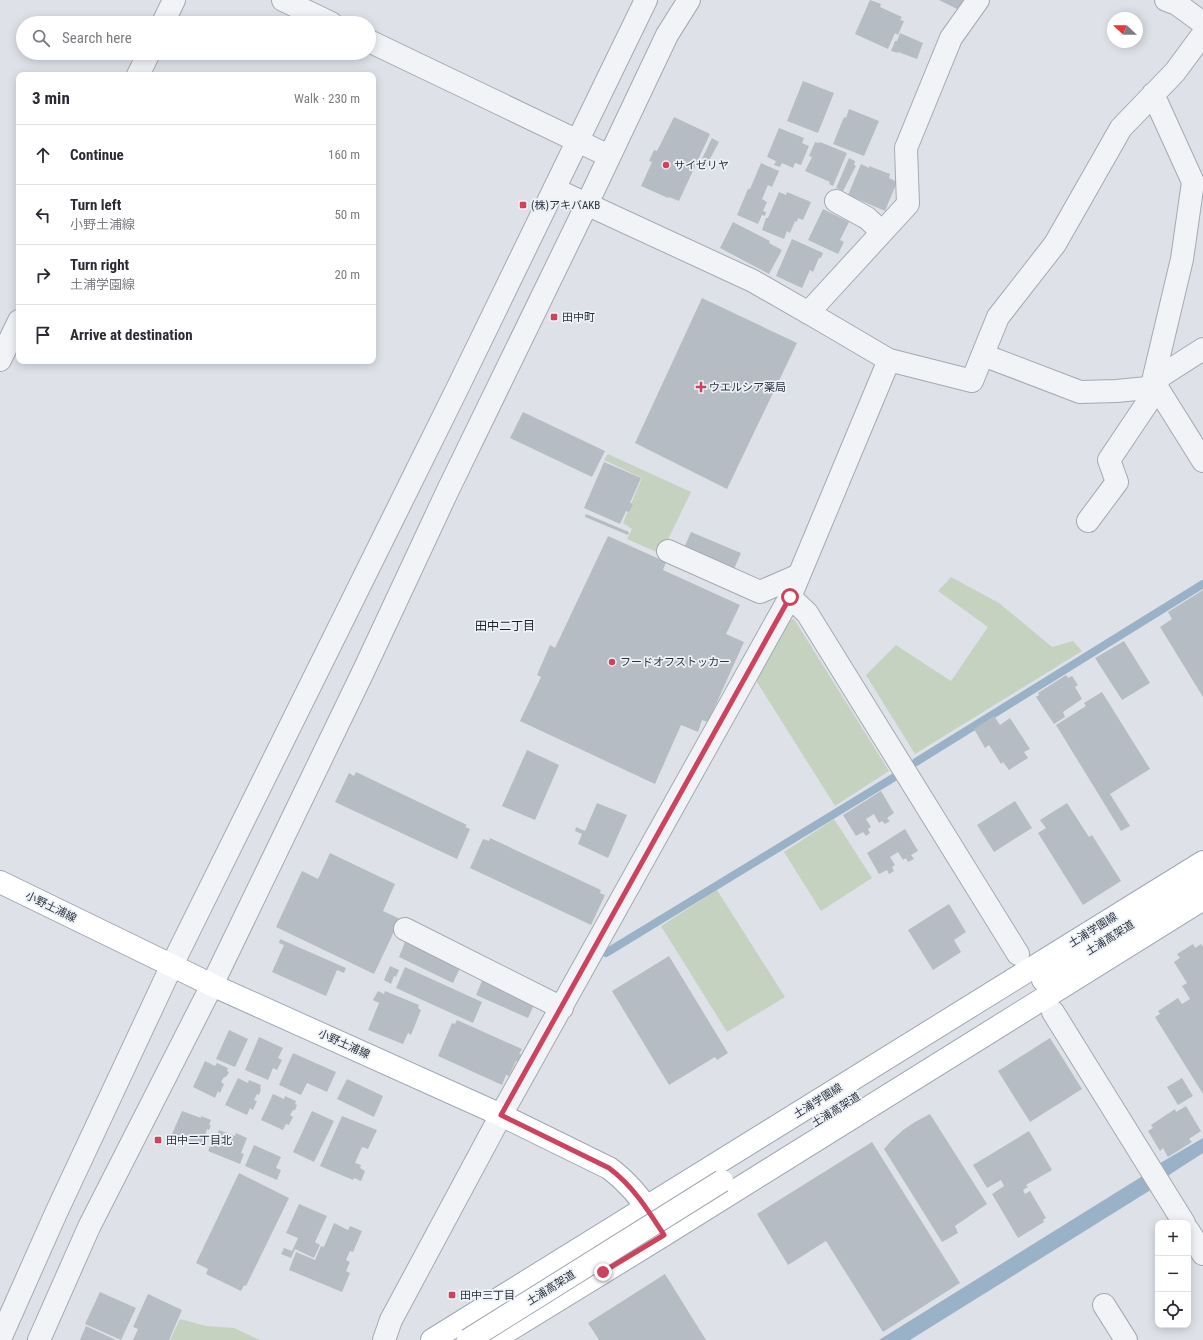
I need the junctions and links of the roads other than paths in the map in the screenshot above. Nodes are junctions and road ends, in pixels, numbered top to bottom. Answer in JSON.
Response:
{"nodes":[{"id":1,"x":174,"y":0,"type":"edge"},
{"id":2,"x":283,"y":0,"type":"edge"},
{"id":3,"x":646,"y":0,"type":"edge"},
{"id":4,"x":689,"y":0,"type":"edge"},
{"id":5,"x":978,"y":0,"type":"edge"},
{"id":6,"x":1166,"y":0,"type":"edge"},
{"id":7,"x":166,"y":16,"type":"edge"},
{"id":8,"x":316,"y":16,"type":"edge"},
{"id":9,"x":1203,"y":23,"type":"edge"},
{"id":10,"x":1203,"y":34,"type":"edge"},
{"id":11,"x":376,"y":44,"type":"edge"},
{"id":12,"x":145,"y":60,"type":"edge"},
{"id":13,"x":139,"y":72,"type":"edge"},
{"id":14,"x":1153,"y":94,"type":"junction"},
{"id":15,"x":578,"y":142,"type":"junction"},
{"id":16,"x":610,"y":156,"type":"junction"},
{"id":17,"x":554,"y":189,"type":"junction"},
{"id":18,"x":836,"y":201,"type":"dead end"},
{"id":19,"x":587,"y":204,"type":"junction"},
{"id":20,"x":882,"y":232,"type":"junction"},
{"id":21,"x":808,"y":313,"type":"junction"},
{"id":22,"x":16,"y":327,"type":"edge"},
{"id":23,"x":1203,"y":349,"type":"edge"},
{"id":24,"x":983,"y":355,"type":"junction"},
{"id":25,"x":0,"y":360,"type":"edge"},
{"id":26,"x":889,"y":360,"type":"junction"},
{"id":27,"x":1156,"y":384,"type":"junction"},
{"id":28,"x":1203,"y":461,"type":"edge"},
{"id":29,"x":1088,"y":521,"type":"dead end"},
{"id":30,"x":668,"y":551,"type":"dead end"},
{"id":31,"x":800,"y":575,"type":"junction"},
{"id":32,"x":790,"y":597,"type":"junction"},
{"id":33,"x":1203,"y":862,"type":"edge"},
{"id":34,"x":1203,"y":880,"type":"edge"},
{"id":35,"x":0,"y":882,"type":"edge"},
{"id":36,"x":1203,"y":898,"type":"edge"},
{"id":37,"x":405,"y":929,"type":"dead end"},
{"id":38,"x":1018,"y":954,"type":"dead end"},
{"id":39,"x":172,"y":965,"type":"junction"},
{"id":40,"x":212,"y":985,"type":"junction"},
{"id":41,"x":562,"y":1008,"type":"junction"},
{"id":42,"x":1053,"y":1012,"type":"dead end"},
{"id":43,"x":501,"y":1115,"type":"junction"},
{"id":44,"x":647,"y":1207,"type":"junction"},
{"id":45,"x":1182,"y":1220,"type":"edge"},
{"id":46,"x":664,"y":1235,"type":"junction"},
{"id":47,"x":1191,"y":1235,"type":"edge"},
{"id":48,"x":1203,"y":1254,"type":"edge"},
{"id":49,"x":1104,"y":1305,"type":"dead end"},
{"id":50,"x":0,"y":1339,"type":"edge"},
{"id":51,"x":39,"y":1340,"type":"edge"},
{"id":52,"x":384,"y":1340,"type":"edge"},
{"id":53,"x":432,"y":1340,"type":"edge"},
{"id":54,"x":468,"y":1340,"type":"edge"},
{"id":55,"x":493,"y":1340,"type":"edge"},
{"id":56,"x":1126,"y":1340,"type":"edge"}],
"edges":[{"from":1,"to":7,"type":"street"},
{"from":2,"to":8,"type":"street"},
{"from":3,"to":15,"type":"street"},
{"from":4,"to":16,"type":"street"},
{"from":5,"to":20,"type":"street"},
{"from":6,"to":9,"type":"street"},
{"from":10,"to":14,"type":"street"},
{"from":11,"to":15,"type":"street"},
{"from":12,"to":13,"type":"street"},
{"from":14,"to":24,"type":"street"},
{"from":14,"to":27,"type":"street"},
{"from":15,"to":16,"type":"street"},
{"from":15,"to":17,"type":"street"},
{"from":16,"to":19,"type":"street"},
{"from":17,"to":19,"type":"street"},
{"from":17,"to":39,"type":"street"},
{"from":18,"to":20,"type":"street"},
{"from":19,"to":21,"type":"street"},
{"from":19,"to":40,"type":"street"},
{"from":20,"to":21,"type":"street"},
{"from":21,"to":26,"type":"street"},
{"from":22,"to":25,"type":"street"},
{"from":23,"to":27,"type":"street"},
{"from":24,"to":26,"type":"street"},
{"from":24,"to":27,"type":"street"},
{"from":26,"to":31,"type":"street"},
{"from":27,"to":28,"type":"street"},
{"from":27,"to":29,"type":"street"},
{"from":30,"to":31,"type":"street"},
{"from":31,"to":32,"type":"street"},
{"from":32,"to":38,"type":"street"},
{"from":32,"to":41,"type":"street"},
{"from":33,"to":44,"type":"main road","name":"土浦学園線"},
{"from":34,"to":54,"type":"main road","name":"土浦高架道","bridge":true},
{"from":35,"to":39,"type":"main road","name":"小野土浦線"},
{"from":36,"to":46,"type":"main road"},
{"from":37,"to":41,"type":"street"},
{"from":39,"to":40,"type":"main road","name":"小野土浦線"},
{"from":39,"to":50,"type":"street"},
{"from":40,"to":43,"type":"main road","name":"小野土浦線"},
{"from":40,"to":51,"type":"street"},
{"from":41,"to":43,"type":"street"},
{"from":42,"to":45,"type":"street"},
{"from":43,"to":44,"type":"main road","name":"小野土浦線"},
{"from":43,"to":52,"type":"street"},
{"from":44,"to":46,"type":"main road","name":"小野土浦線"},
{"from":44,"to":53,"type":"main road","name":"土浦学園線"},
{"from":46,"to":55,"type":"main road"},
{"from":47,"to":48,"type":"street"},
{"from":49,"to":56,"type":"street"}]}
